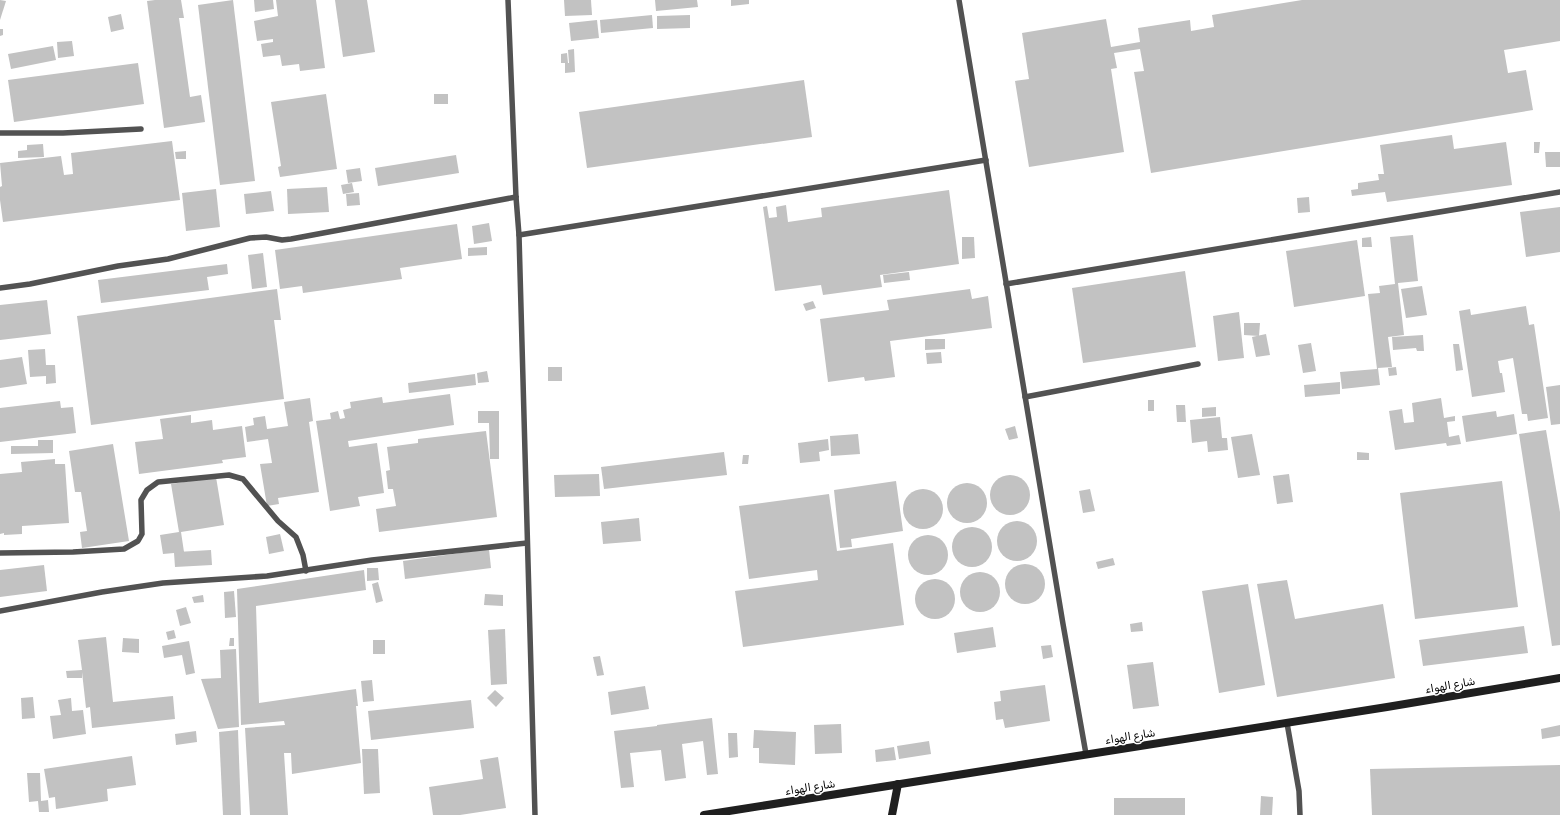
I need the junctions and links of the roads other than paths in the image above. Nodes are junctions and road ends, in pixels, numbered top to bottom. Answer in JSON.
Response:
{"nodes":[{"id":1,"x":508,"y":0,"type":"edge"},
{"id":2,"x":959,"y":0,"type":"edge"},
{"id":3,"x":141,"y":128,"type":"dead end"},
{"id":4,"x":0,"y":133,"type":"edge"},
{"id":5,"x":986,"y":160,"type":"junction"},
{"id":6,"x":1560,"y":192,"type":"edge"},
{"id":7,"x":516,"y":197,"type":"junction"},
{"id":8,"x":519,"y":235,"type":"junction"},
{"id":9,"x":1006,"y":284,"type":"junction"},
{"id":10,"x":0,"y":288,"type":"edge"},
{"id":11,"x":1198,"y":364,"type":"dead end"},
{"id":12,"x":1025,"y":397,"type":"junction"},
{"id":13,"x":526,"y":543,"type":"junction"},
{"id":14,"x":0,"y":553,"type":"edge"},
{"id":15,"x":306,"y":570,"type":"junction"},
{"id":16,"x":0,"y":611,"type":"edge"},
{"id":17,"x":1560,"y":678,"type":"edge"},
{"id":18,"x":1287,"y":723,"type":"junction"},
{"id":19,"x":1086,"y":754,"type":"junction"},
{"id":20,"x":898,"y":784,"type":"junction"},
{"id":21,"x":535,"y":815,"type":"edge"},
{"id":22,"x":704,"y":815,"type":"edge"},
{"id":23,"x":892,"y":815,"type":"edge"},
{"id":24,"x":1300,"y":815,"type":"edge"}],
"edges":[{"from":1,"to":7,"type":"lane"},
{"from":2,"to":5,"type":"lane"},
{"from":3,"to":4,"type":"lane"},
{"from":5,"to":8,"type":"lane"},
{"from":5,"to":9,"type":"lane"},
{"from":6,"to":9,"type":"lane"},
{"from":7,"to":8,"type":"lane"},
{"from":7,"to":10,"type":"lane"},
{"from":8,"to":13,"type":"lane"},
{"from":9,"to":12,"type":"lane"},
{"from":11,"to":12,"type":"lane"},
{"from":12,"to":19,"type":"lane"},
{"from":13,"to":15,"type":"lane"},
{"from":13,"to":21,"type":"lane"},
{"from":14,"to":15,"type":"lane"},
{"from":15,"to":16,"type":"lane"},
{"from":17,"to":18,"type":"street","name":"شارع الهواء"},
{"from":18,"to":19,"type":"street","name":"شارع الهواء"},
{"from":18,"to":24,"type":"lane"},
{"from":19,"to":20,"type":"street","name":"شارع الهواء"},
{"from":20,"to":22,"type":"street","name":"شارع الهواء"},
{"from":20,"to":23,"type":"street"}]}
